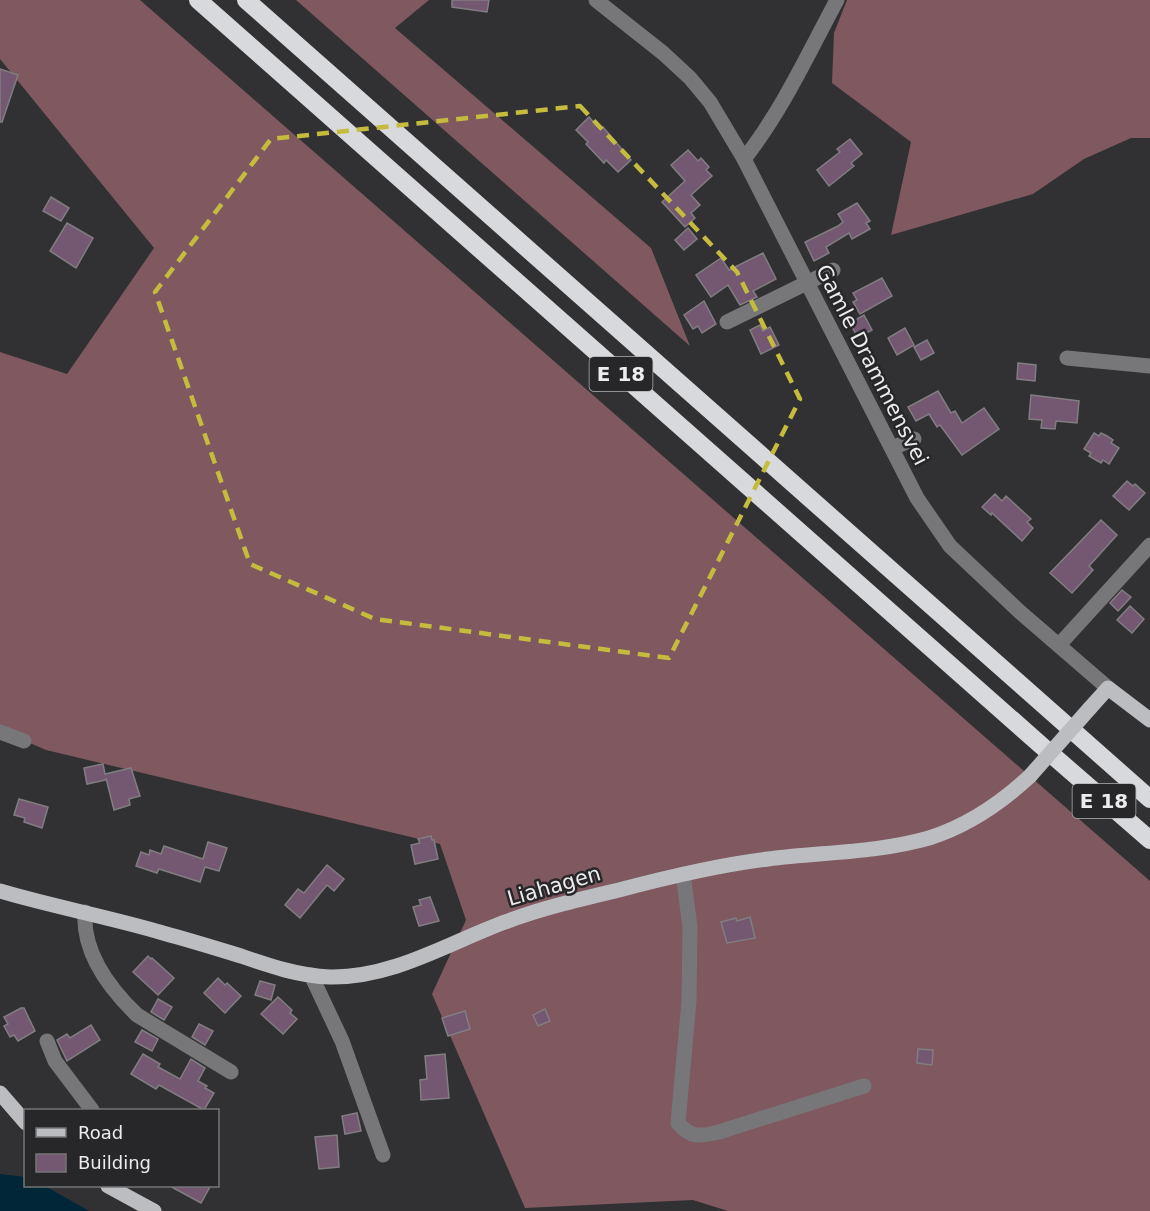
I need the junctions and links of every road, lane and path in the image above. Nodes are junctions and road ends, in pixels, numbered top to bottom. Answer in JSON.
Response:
{"nodes":[{"id":1,"x":198,"y":0,"type":"edge"},
{"id":2,"x":246,"y":0,"type":"edge"},
{"id":3,"x":596,"y":0,"type":"edge"},
{"id":4,"x":837,"y":0,"type":"edge"},
{"id":5,"x":744,"y":159,"type":"junction"},
{"id":6,"x":833,"y":270,"type":"dead end"},
{"id":7,"x":806,"y":283,"type":"junction"},
{"id":8,"x":727,"y":322,"type":"dead end"},
{"id":9,"x":1067,"y":358,"type":"dead end"},
{"id":10,"x":1150,"y":366,"type":"edge"},
{"id":11,"x":914,"y":439,"type":"dead end"},
{"id":12,"x":892,"y":448,"type":"junction"},
{"id":13,"x":1150,"y":544,"type":"edge"},
{"id":14,"x":1144,"y":562,"type":"edge"},
{"id":15,"x":1059,"y":645,"type":"junction"},
{"id":16,"x":1108,"y":688,"type":"junction"},
{"id":17,"x":1150,"y":720,"type":"edge"},
{"id":18,"x":0,"y":732,"type":"edge"},
{"id":19,"x":24,"y":741,"type":"dead end"},
{"id":20,"x":1150,"y":799,"type":"edge"},
{"id":21,"x":1150,"y":840,"type":"edge"},
{"id":22,"x":683,"y":874,"type":"junction"},
{"id":23,"x":0,"y":891,"type":"edge"},
{"id":24,"x":85,"y":912,"type":"junction"},
{"id":25,"x":311,"y":975,"type":"junction"},
{"id":26,"x":47,"y":1041,"type":"dead end"},
{"id":27,"x":231,"y":1072,"type":"dead end"},
{"id":28,"x":864,"y":1086,"type":"dead end"},
{"id":29,"x":0,"y":1093,"type":"edge"},
{"id":30,"x":91,"y":1109,"type":"edge"},
{"id":31,"x":24,"y":1121,"type":"edge"},
{"id":32,"x":383,"y":1155,"type":"dead end"},
{"id":33,"x":113,"y":1187,"type":"edge"},
{"id":34,"x":154,"y":1211,"type":"edge"}],
"edges":[{"from":1,"to":21,"type":"highway","number":"E 18"},
{"from":2,"to":20,"type":"highway","number":"E 18"},
{"from":3,"to":5,"type":"street","name":"Gamle Drammensvei"},
{"from":4,"to":5,"type":"street"},
{"from":5,"to":7,"type":"street","name":"Gamle Drammensvei"},
{"from":6,"to":7,"type":"street"},
{"from":7,"to":8,"type":"street"},
{"from":7,"to":12,"type":"street","name":"Gamle Drammensvei"},
{"from":9,"to":10,"type":"street"},
{"from":11,"to":12,"type":"street"},
{"from":12,"to":15,"type":"street","name":"Gamle Drammensvei"},
{"from":13,"to":14,"type":"street"},
{"from":14,"to":15,"type":"street"},
{"from":15,"to":16,"type":"street","name":"Gamle Drammensvei"},
{"from":16,"to":17,"type":"main road","name":"Gamle Drammensvei"},
{"from":16,"to":22,"type":"main road","name":"Liahagen","bridge":true},
{"from":18,"to":19,"type":"street"},
{"from":22,"to":25,"type":"main road","name":"Liahagen"},
{"from":22,"to":28,"type":"street"},
{"from":23,"to":24,"type":"main road","name":"Liahagen"},
{"from":24,"to":25,"type":"main road","name":"Liahagen"},
{"from":24,"to":27,"type":"street"},
{"from":25,"to":32,"type":"street"},
{"from":26,"to":30,"type":"street"},
{"from":29,"to":31,"type":"main road"},
{"from":33,"to":34,"type":"main road"}]}
